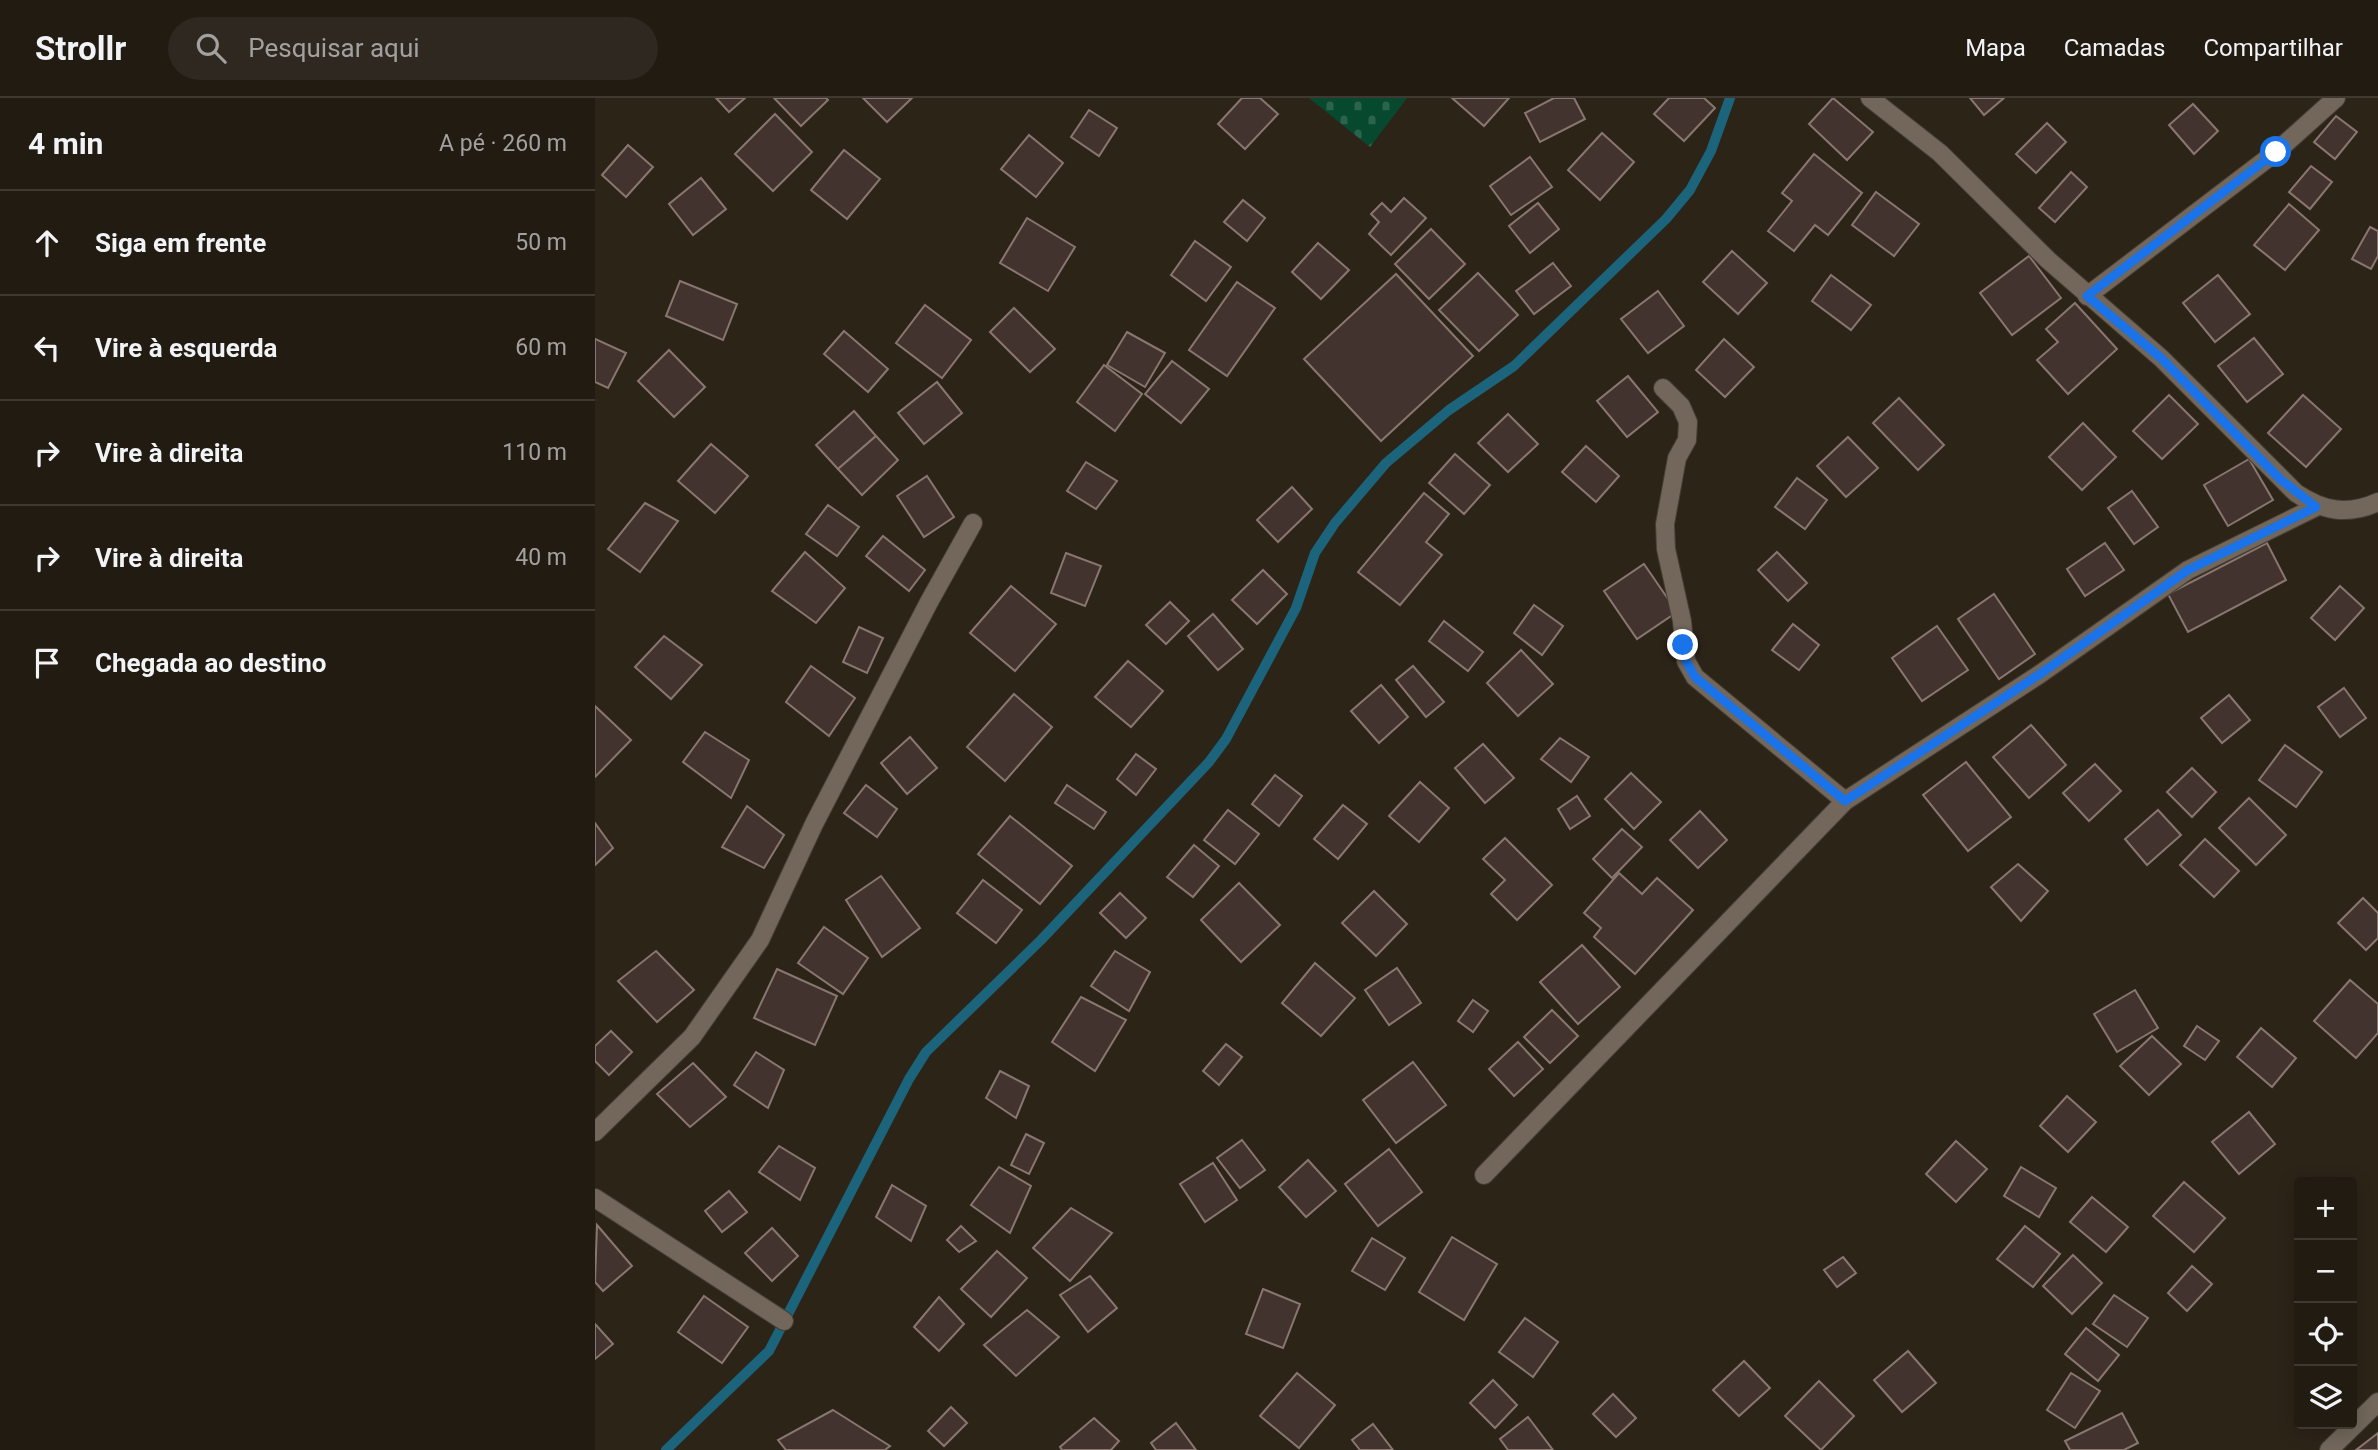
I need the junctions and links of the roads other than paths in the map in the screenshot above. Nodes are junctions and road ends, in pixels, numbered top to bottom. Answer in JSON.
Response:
{"nodes":[{"id":1,"x":1870,"y":98,"type":"edge"},
{"id":2,"x":2336,"y":98,"type":"edge"},
{"id":3,"x":2087,"y":296,"type":"junction"},
{"id":4,"x":1663,"y":388,"type":"dead end"},
{"id":5,"x":2378,"y":502,"type":"edge"},
{"id":6,"x":2316,"y":507,"type":"junction"},
{"id":7,"x":974,"y":523,"type":"dead end"},
{"id":8,"x":1845,"y":801,"type":"junction"},
{"id":9,"x":595,"y":1132,"type":"edge"},
{"id":10,"x":1485,"y":1175,"type":"dead end"},
{"id":11,"x":595,"y":1198,"type":"edge"},
{"id":12,"x":785,"y":1321,"type":"dead end"},
{"id":13,"x":2378,"y":1402,"type":"edge"},
{"id":14,"x":2329,"y":1450,"type":"edge"}],
"edges":[{"from":1,"to":3,"type":"street"},
{"from":2,"to":3,"type":"street"},
{"from":3,"to":6,"type":"street"},
{"from":4,"to":8,"type":"street"},
{"from":5,"to":6,"type":"street"},
{"from":6,"to":8,"type":"street"},
{"from":7,"to":9,"type":"street"},
{"from":8,"to":10,"type":"street"},
{"from":11,"to":12,"type":"street"},
{"from":13,"to":14,"type":"street"}]}
